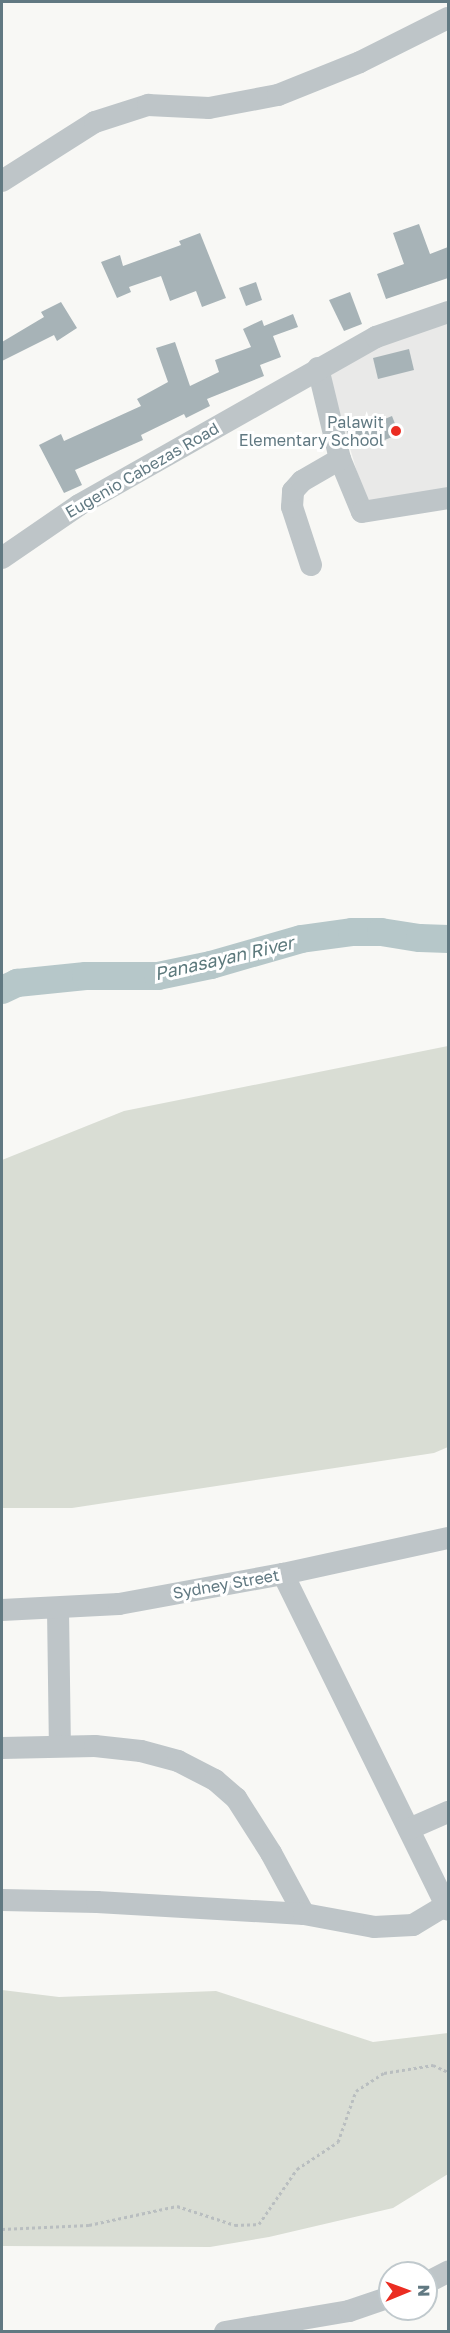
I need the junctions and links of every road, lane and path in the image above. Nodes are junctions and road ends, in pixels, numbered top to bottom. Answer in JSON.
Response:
{"nodes":[{"id":1,"x":448,"y":18,"type":"edge"},
{"id":2,"x":2,"y":181,"type":"edge"},
{"id":3,"x":448,"y":312,"type":"edge"},
{"id":4,"x":318,"y":368,"type":"junction"},
{"id":5,"x":340,"y":459,"type":"junction"},
{"id":6,"x":448,"y":498,"type":"edge"},
{"id":7,"x":2,"y":558,"type":"edge"},
{"id":8,"x":311,"y":565,"type":"dead end"},
{"id":9,"x":448,"y":1538,"type":"edge"},
{"id":10,"x":283,"y":1574,"type":"junction"},
{"id":11,"x":58,"y":1609,"type":"junction"},
{"id":12,"x":2,"y":1610,"type":"edge"},
{"id":13,"x":60,"y":1746,"type":"junction"},
{"id":14,"x":2,"y":1748,"type":"edge"},
{"id":15,"x":448,"y":1812,"type":"edge"},
{"id":16,"x":409,"y":1829,"type":"junction"},
{"id":17,"x":2,"y":1900,"type":"edge"},
{"id":18,"x":447,"y":1908,"type":"edge"},
{"id":19,"x":304,"y":1914,"type":"junction"},
{"id":20,"x":448,"y":2072,"type":"edge"},
{"id":21,"x":2,"y":2229,"type":"edge"},
{"id":22,"x":378,"y":2301,"type":"edge"},
{"id":23,"x":349,"y":2311,"type":"junction"},
{"id":24,"x":225,"y":2331,"type":"edge"},
{"id":25,"x":328,"y":2331,"type":"edge"}],
"edges":[{"from":1,"to":2,"type":"street"},
{"from":3,"to":4,"type":"street","name":"Eugenio Cabezas Road"},
{"from":4,"to":5,"type":"street"},
{"from":4,"to":7,"type":"street","name":"Eugenio Cabezas Road"},
{"from":5,"to":6,"type":"street"},
{"from":5,"to":8,"type":"street"},
{"from":9,"to":10,"type":"street","name":"Sydney Street"},
{"from":10,"to":11,"type":"street","name":"Sydney Street"},
{"from":10,"to":16,"type":"street"},
{"from":11,"to":12,"type":"street","name":"Sydney Street"},
{"from":11,"to":13,"type":"street"},
{"from":13,"to":14,"type":"street"},
{"from":13,"to":19,"type":"street"},
{"from":15,"to":16,"type":"street"},
{"from":16,"to":18,"type":"street"},
{"from":17,"to":19,"type":"street"},
{"from":18,"to":19,"type":"street"},
{"from":20,"to":21,"type":"path"},
{"from":22,"to":23,"type":"street"},
{"from":23,"to":24,"type":"street"},
{"from":23,"to":25,"type":"street"}]}
